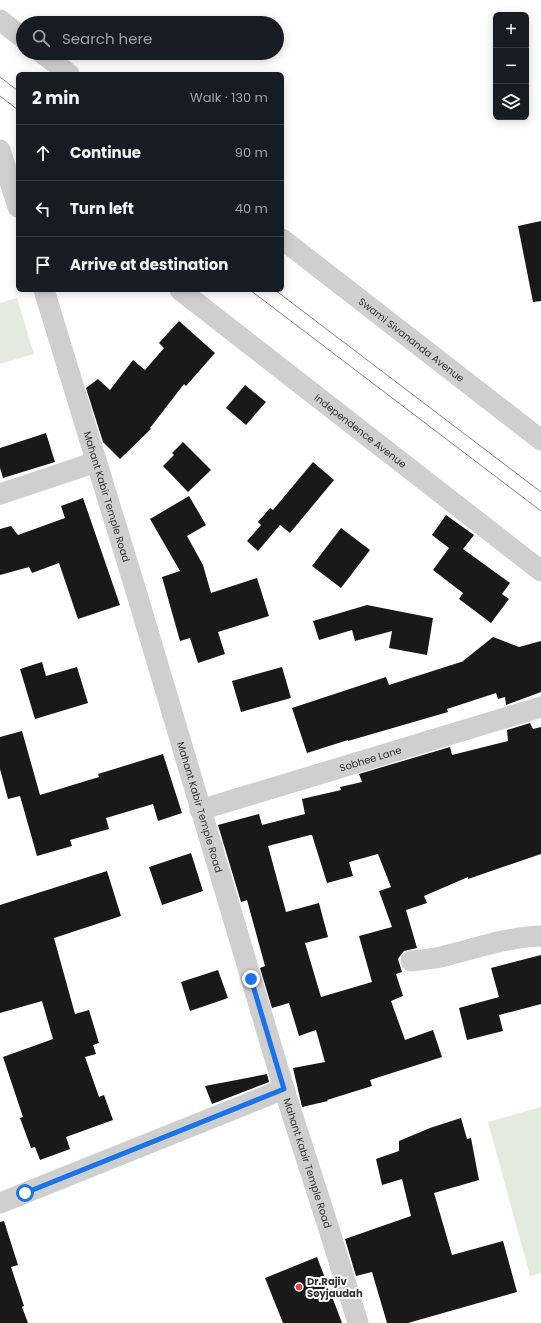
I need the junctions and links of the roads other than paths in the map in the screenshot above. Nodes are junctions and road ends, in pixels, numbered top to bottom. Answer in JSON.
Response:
{"nodes":[{"id":1,"x":0,"y":20,"type":"edge"},
{"id":2,"x":16,"y":33,"type":"edge"},
{"id":3,"x":51,"y":60,"type":"edge"},
{"id":4,"x":66,"y":72,"type":"edge"},
{"id":5,"x":0,"y":149,"type":"edge"},
{"id":6,"x":16,"y":161,"type":"edge"},
{"id":7,"x":16,"y":201,"type":"edge"},
{"id":8,"x":284,"y":241,"type":"edge"},
{"id":9,"x":45,"y":292,"type":"edge"},
{"id":10,"x":183,"y":292,"type":"edge"},
{"id":11,"x":541,"y":440,"type":"edge"},
{"id":12,"x":96,"y":462,"type":"junction"},
{"id":13,"x":0,"y":494,"type":"edge"},
{"id":14,"x":541,"y":571,"type":"edge"},
{"id":15,"x":541,"y":707,"type":"edge"},
{"id":16,"x":200,"y":810,"type":"junction"},
{"id":17,"x":541,"y":936,"type":"edge"},
{"id":18,"x":411,"y":961,"type":"dead end"},
{"id":19,"x":284,"y":1089,"type":"junction"},
{"id":20,"x":0,"y":1203,"type":"edge"},
{"id":21,"x":358,"y":1323,"type":"edge"}],
"edges":[{"from":1,"to":2,"type":"street"},
{"from":3,"to":4,"type":"street"},
{"from":5,"to":6,"type":"street"},
{"from":5,"to":7,"type":"street"},
{"from":8,"to":11,"type":"street","name":"Swami Sivananda Avenue"},
{"from":9,"to":12,"type":"street","name":"Mahant Kabir Temple Road"},
{"from":10,"to":14,"type":"street","name":"Independence Avenue"},
{"from":12,"to":13,"type":"street"},
{"from":12,"to":16,"type":"street","name":"Mahant Kabir Temple Road"},
{"from":15,"to":16,"type":"street","name":"Sobhee Lane"},
{"from":16,"to":19,"type":"street","name":"Mahant Kabir Temple Road"},
{"from":17,"to":18,"type":"street"},
{"from":19,"to":20,"type":"street"},
{"from":19,"to":21,"type":"street","name":"Mahant Kabir Temple Road"}]}
